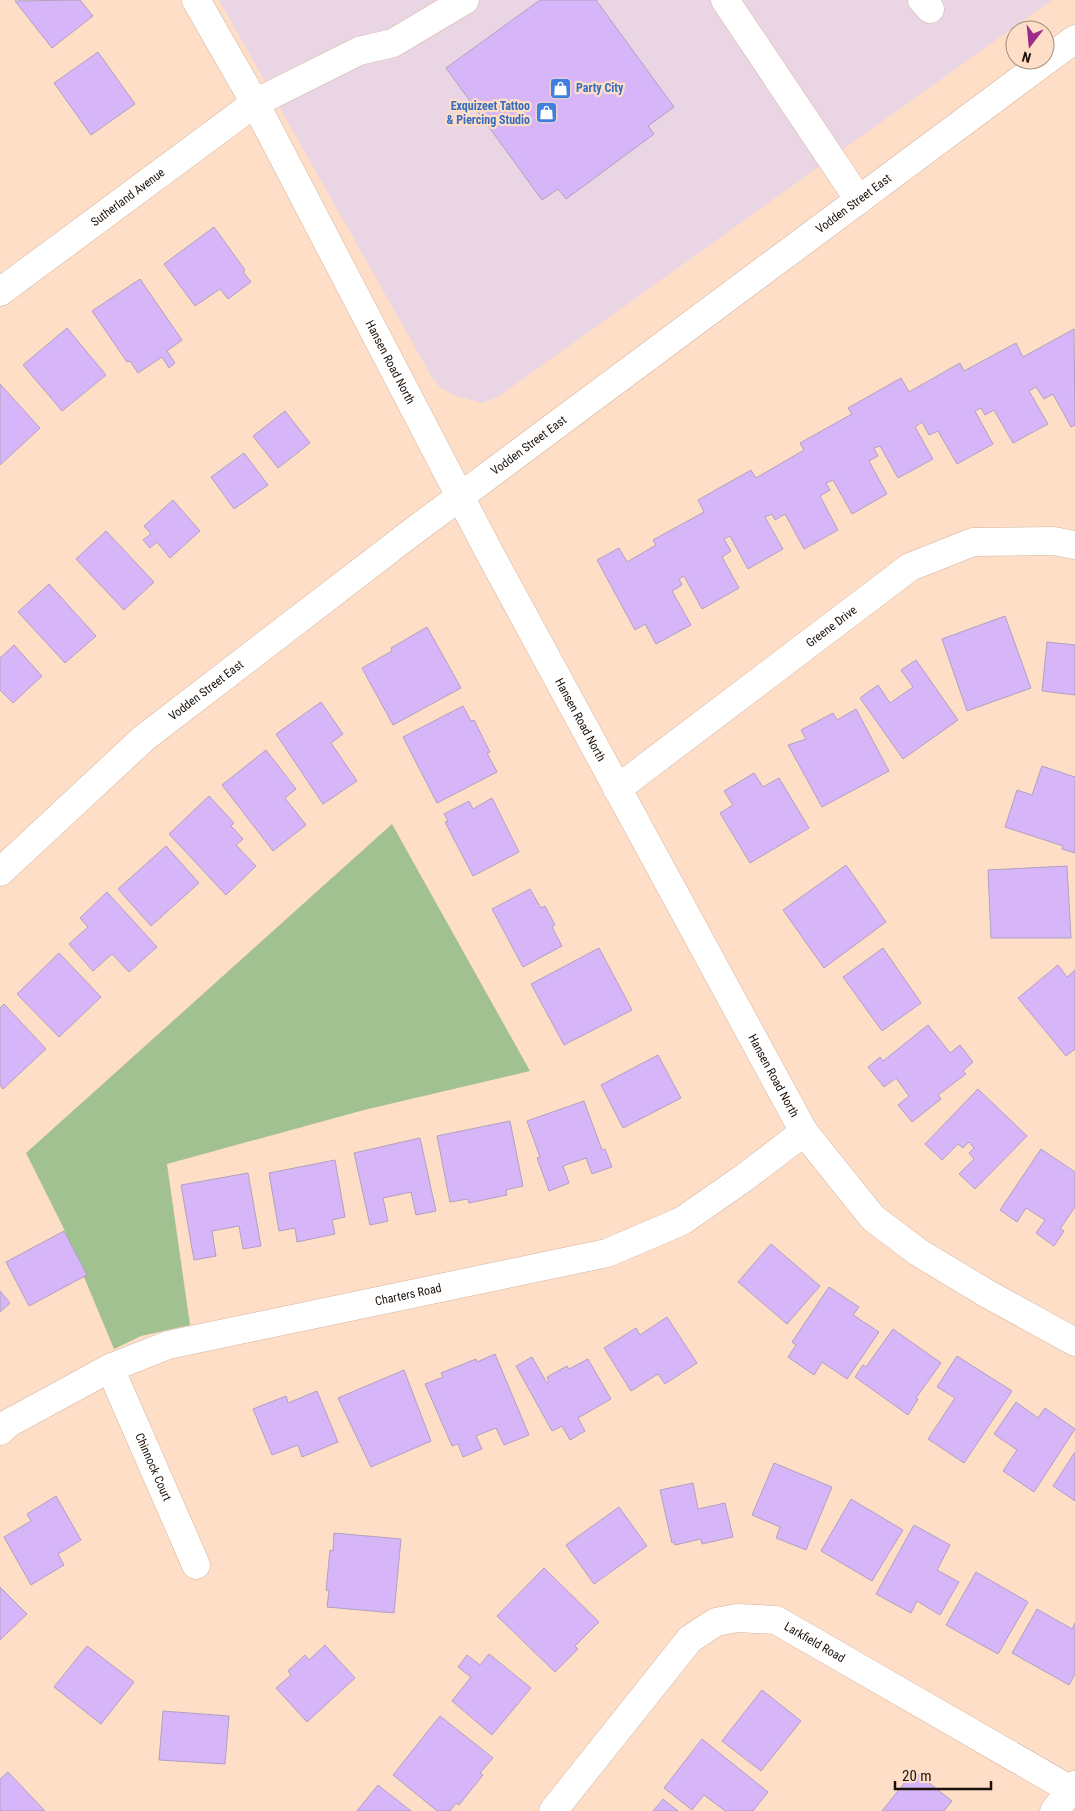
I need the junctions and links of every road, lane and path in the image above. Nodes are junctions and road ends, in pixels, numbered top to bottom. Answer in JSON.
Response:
{"nodes":[{"id":1,"x":196,"y":0,"type":"edge"},
{"id":2,"x":465,"y":0,"type":"edge"},
{"id":3,"x":725,"y":0,"type":"edge"},
{"id":4,"x":1075,"y":39,"type":"edge"},
{"id":5,"x":255,"y":103,"type":"junction"},
{"id":6,"x":858,"y":200,"type":"junction"},
{"id":7,"x":0,"y":292,"type":"edge"},
{"id":8,"x":460,"y":497,"type":"junction"},
{"id":9,"x":1075,"y":545,"type":"edge"},
{"id":10,"x":617,"y":790,"type":"junction"},
{"id":11,"x":0,"y":872,"type":"edge"},
{"id":12,"x":804,"y":1132,"type":"junction"},
{"id":13,"x":1075,"y":1342,"type":"edge"},
{"id":14,"x":110,"y":1368,"type":"junction"},
{"id":15,"x":0,"y":1431,"type":"edge"},
{"id":16,"x":196,"y":1565,"type":"dead end"},
{"id":17,"x":1073,"y":1787,"type":"edge"},
{"id":18,"x":553,"y":1811,"type":"edge"},
{"id":19,"x":1054,"y":1811,"type":"edge"}],
"edges":[{"from":1,"to":5,"type":"street","name":"Hansen Road North"},
{"from":2,"to":5,"type":"street","name":"Sutherland Avenue"},
{"from":3,"to":6,"type":"street"},
{"from":4,"to":6,"type":"street","name":"Vodden Street East"},
{"from":5,"to":7,"type":"street","name":"Sutherland Avenue"},
{"from":5,"to":8,"type":"street","name":"Hansen Road North"},
{"from":6,"to":8,"type":"street","name":"Vodden Street East"},
{"from":8,"to":10,"type":"street","name":"Hansen Road North"},
{"from":8,"to":11,"type":"street","name":"Vodden Street East"},
{"from":9,"to":10,"type":"street","name":"Greene Drive"},
{"from":10,"to":12,"type":"street","name":"Hansen Road North"},
{"from":12,"to":13,"type":"street","name":"Hansen Road North"},
{"from":12,"to":14,"type":"street","name":"Charters Road"},
{"from":14,"to":15,"type":"street","name":"Charters Road"},
{"from":14,"to":16,"type":"street","name":"Chinnock Court"},
{"from":17,"to":18,"type":"street","name":"Larkfield Road"},
{"from":17,"to":19,"type":"street"}]}
